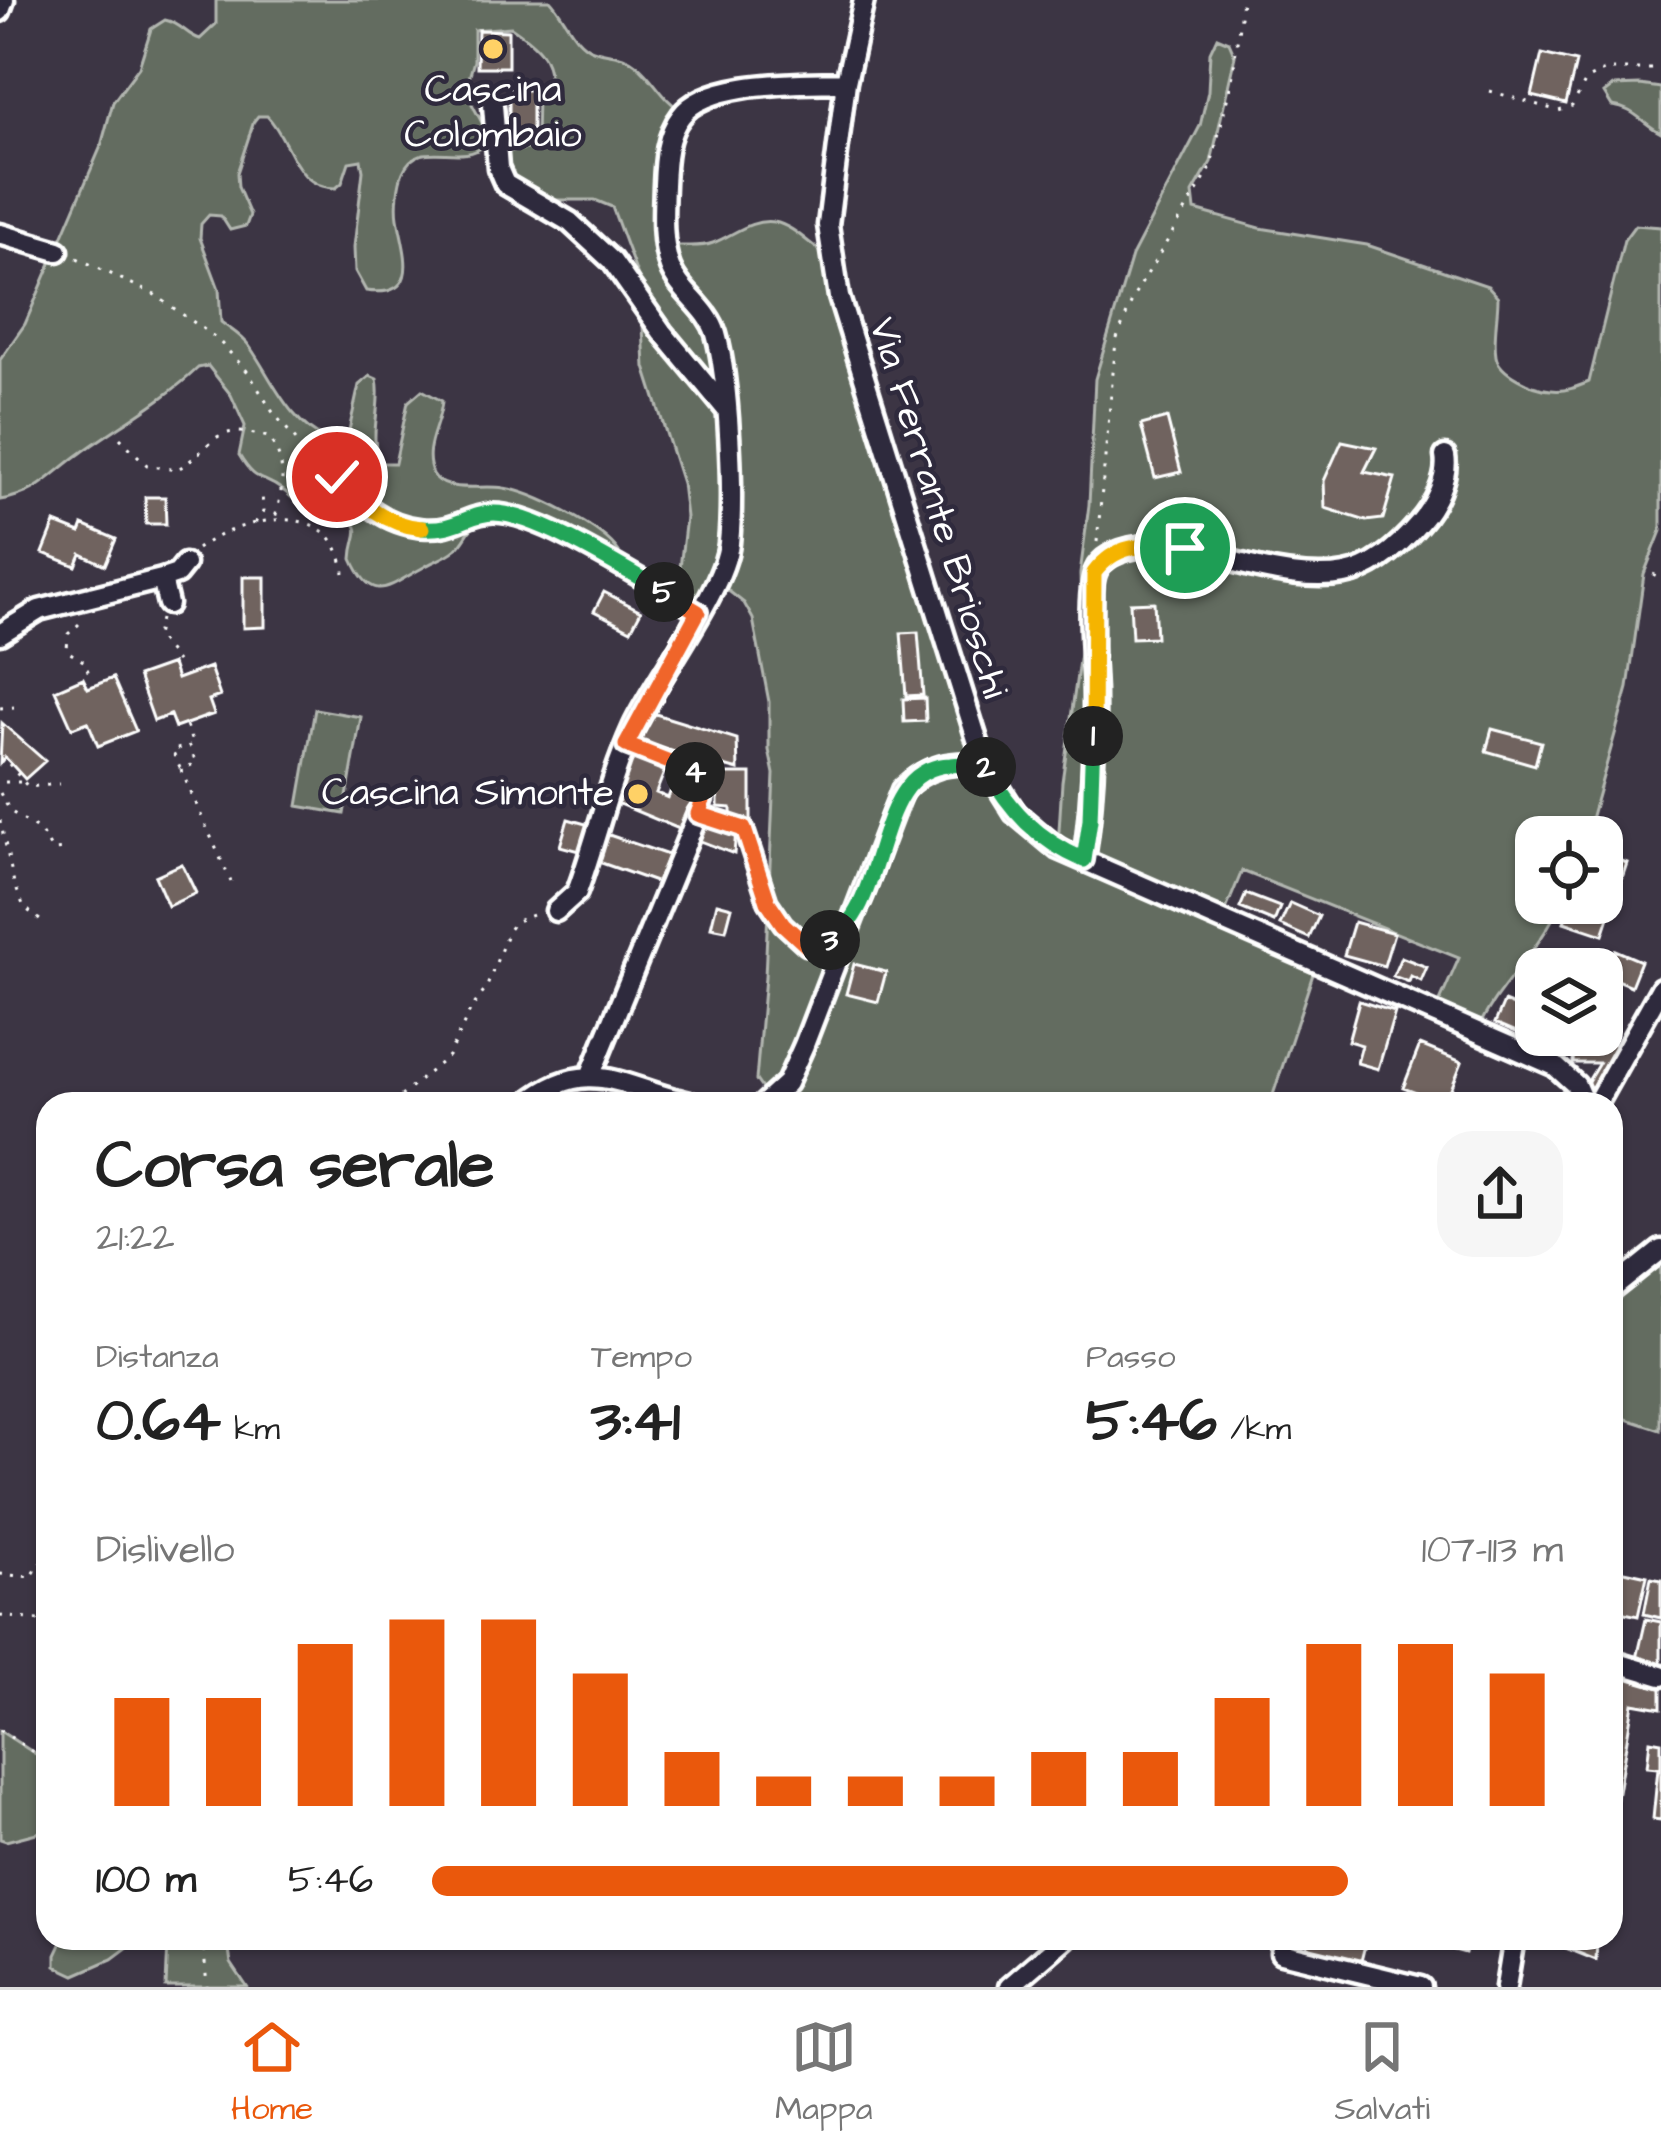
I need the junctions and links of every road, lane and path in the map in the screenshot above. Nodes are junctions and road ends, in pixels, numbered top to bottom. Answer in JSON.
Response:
{"nodes":[{"id":1,"x":4,"y":0,"type":"edge"},
{"id":2,"x":864,"y":0,"type":"edge"},
{"id":3,"x":1242,"y":0,"type":"edge"},
{"id":4,"x":0,"y":11,"type":"edge"},
{"id":5,"x":1661,"y":69,"type":"edge"},
{"id":6,"x":846,"y":82,"type":"junction"},
{"id":7,"x":1490,"y":91,"type":"dead end"},
{"id":8,"x":494,"y":105,"type":"dead end"},
{"id":9,"x":0,"y":234,"type":"edge"},
{"id":10,"x":58,"y":251,"type":"joint"},
{"id":11,"x":725,"y":407,"type":"junction"},
{"id":12,"x":120,"y":438,"type":"dead end"},
{"id":13,"x":1445,"y":456,"type":"dead end"},
{"id":14,"x":262,"y":492,"type":"dead end"},
{"id":15,"x":275,"y":518,"type":"junction"},
{"id":16,"x":254,"y":525,"type":"junction"},
{"id":17,"x":185,"y":564,"type":"joint"},
{"id":18,"x":344,"y":573,"type":"dead end"},
{"id":19,"x":1094,"y":573,"type":"junction"},
{"id":20,"x":1653,"y":574,"type":"dead end"},
{"id":21,"x":1661,"y":578,"type":"edge"},
{"id":22,"x":162,"y":579,"type":"junction"},
{"id":23,"x":168,"y":604,"type":"joint"},
{"id":24,"x":698,"y":612,"type":"junction"},
{"id":25,"x":79,"y":624,"type":"dead end"},
{"id":26,"x":0,"y":634,"type":"edge"},
{"id":27,"x":181,"y":667,"type":"dead end"},
{"id":28,"x":89,"y":674,"type":"dead end"},
{"id":29,"x":14,"y":707,"type":"dead end"},
{"id":30,"x":0,"y":708,"type":"edge"},
{"id":31,"x":185,"y":726,"type":"dead end"},
{"id":32,"x":188,"y":744,"type":"junction"},
{"id":33,"x":626,"y":745,"type":"junction"},
{"id":34,"x":9,"y":764,"type":"dead end"},
{"id":35,"x":985,"y":765,"type":"junction"},
{"id":36,"x":181,"y":770,"type":"junction"},
{"id":37,"x":5,"y":782,"type":"dead end"},
{"id":38,"x":22,"y":782,"type":"junction"},
{"id":39,"x":59,"y":784,"type":"dead end"},
{"id":40,"x":0,"y":793,"type":"edge"},
{"id":41,"x":698,"y":814,"type":"junction"},
{"id":42,"x":0,"y":820,"type":"edge"},
{"id":43,"x":66,"y":849,"type":"dead end"},
{"id":44,"x":1084,"y":860,"type":"junction"},
{"id":45,"x":231,"y":882,"type":"dead end"},
{"id":46,"x":556,"y":911,"type":"joint"},
{"id":47,"x":856,"y":917,"type":"junction"},
{"id":48,"x":40,"y":921,"type":"dead end"},
{"id":49,"x":1661,"y":988,"type":"edge"},
{"id":50,"x":591,"y":1074,"type":"junction"},
{"id":51,"x":406,"y":1092,"type":"edge"},
{"id":52,"x":545,"y":1092,"type":"edge"},
{"id":53,"x":646,"y":1092,"type":"edge"},
{"id":54,"x":777,"y":1092,"type":"edge"},
{"id":55,"x":1579,"y":1092,"type":"edge"},
{"id":56,"x":1603,"y":1092,"type":"edge"},
{"id":57,"x":1661,"y":1250,"type":"edge"},
{"id":58,"x":1623,"y":1280,"type":"edge"},
{"id":59,"x":36,"y":1570,"type":"edge"},
{"id":60,"x":0,"y":1574,"type":"edge"},
{"id":61,"x":0,"y":1616,"type":"edge"},
{"id":62,"x":36,"y":1620,"type":"edge"},
{"id":63,"x":1623,"y":1665,"type":"edge"},
{"id":64,"x":1661,"y":1676,"type":"edge"},
{"id":65,"x":0,"y":1730,"type":"edge"},
{"id":66,"x":36,"y":1754,"type":"edge"},
{"id":67,"x":204,"y":1950,"type":"edge"},
{"id":68,"x":1052,"y":1950,"type":"edge"},
{"id":69,"x":1512,"y":1950,"type":"edge"},
{"id":70,"x":1281,"y":1952,"type":"dead end"},
{"id":71,"x":207,"y":1987,"type":"edge"},
{"id":72,"x":1009,"y":1987,"type":"edge"},
{"id":73,"x":1421,"y":1987,"type":"edge"},
{"id":74,"x":1505,"y":1987,"type":"edge"}],
"edges":[{"from":1,"to":4,"type":"street"},
{"from":2,"to":6,"type":"street","name":"Via Ferrante Brioschi"},
{"from":3,"to":19,"type":"path"},
{"from":5,"to":7,"type":"path"},
{"from":6,"to":11,"type":"street"},
{"from":6,"to":35,"type":"street","name":"Via Ferrante Brioschi"},
{"from":8,"to":11,"type":"street"},
{"from":9,"to":10,"type":"street"},
{"from":10,"to":24,"type":"path"},
{"from":11,"to":24,"type":"street"},
{"from":12,"to":15,"type":"path"},
{"from":13,"to":19,"type":"street"},
{"from":14,"to":16,"type":"path"},
{"from":15,"to":16,"type":"path"},
{"from":15,"to":18,"type":"path"},
{"from":16,"to":17,"type":"path"},
{"from":17,"to":22,"type":"street"},
{"from":19,"to":44,"type":"street"},
{"from":20,"to":21,"type":"path"},
{"from":22,"to":23,"type":"street"},
{"from":22,"to":26,"type":"street"},
{"from":23,"to":27,"type":"path"},
{"from":24,"to":33,"type":"street"},
{"from":25,"to":28,"type":"path"},
{"from":29,"to":30,"type":"path"},
{"from":31,"to":32,"type":"path"},
{"from":32,"to":36,"type":"path"},
{"from":32,"to":36,"type":"path"},
{"from":33,"to":41,"type":"path"},
{"from":33,"to":46,"type":"street"},
{"from":34,"to":38,"type":"path"},
{"from":35,"to":44,"type":"street","name":"Via Ferrante Brioschi"},
{"from":35,"to":47,"type":"street"},
{"from":36,"to":45,"type":"path"},
{"from":37,"to":38,"type":"path"},
{"from":38,"to":39,"type":"path"},
{"from":40,"to":43,"type":"path"},
{"from":41,"to":47,"type":"path"},
{"from":41,"to":50,"type":"street"},
{"from":42,"to":48,"type":"path"},
{"from":44,"to":55,"type":"street","name":"Via Ferrante Brioschi"},
{"from":46,"to":51,"type":"path"},
{"from":47,"to":54,"type":"street"},
{"from":49,"to":56,"type":"street"},
{"from":50,"to":52,"type":"street"},
{"from":50,"to":53,"type":"street"},
{"from":57,"to":58,"type":"street"},
{"from":59,"to":60,"type":"path"},
{"from":61,"to":62,"type":"path"},
{"from":63,"to":64,"type":"street"},
{"from":65,"to":66,"type":"path"},
{"from":67,"to":71,"type":"path"},
{"from":68,"to":72,"type":"street"},
{"from":69,"to":74,"type":"street"},
{"from":70,"to":73,"type":"street"}]}
